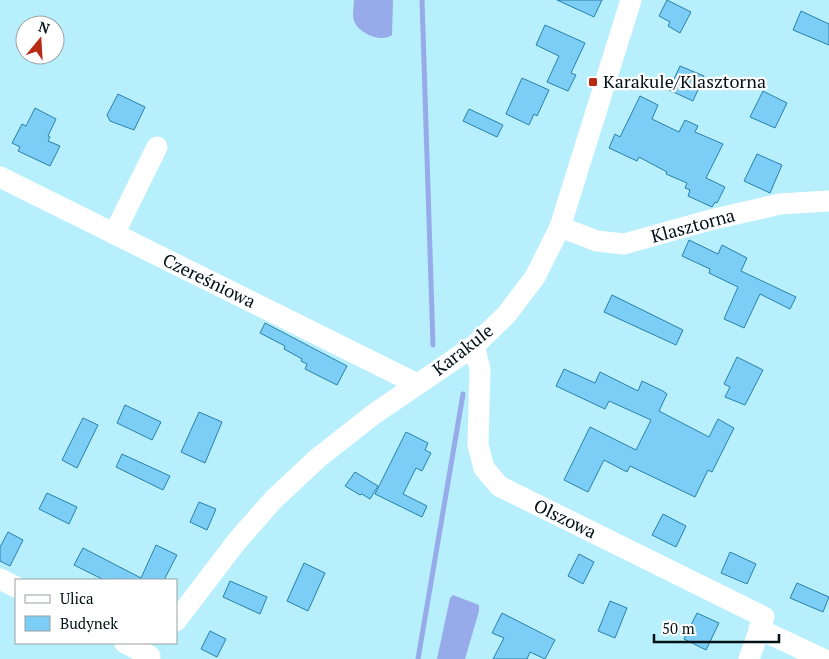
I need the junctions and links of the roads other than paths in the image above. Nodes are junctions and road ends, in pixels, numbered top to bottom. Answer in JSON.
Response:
{"nodes":[{"id":1,"x":632,"y":0,"type":"edge"},
{"id":2,"x":157,"y":147,"type":"dead end"},
{"id":3,"x":0,"y":177,"type":"edge"},
{"id":4,"x":829,"y":201,"type":"edge"},
{"id":5,"x":560,"y":227,"type":"junction"},
{"id":6,"x":114,"y":234,"type":"junction"},
{"id":7,"x":474,"y":346,"type":"junction"},
{"id":8,"x":417,"y":384,"type":"junction"},
{"id":9,"x":0,"y":579,"type":"edge"},
{"id":10,"x":15,"y":586,"type":"edge"},
{"id":11,"x":178,"y":618,"type":"edge"},
{"id":12,"x":762,"y":623,"type":"junction"},
{"id":13,"x":128,"y":644,"type":"edge"},
{"id":14,"x":153,"y":653,"type":"edge"},
{"id":15,"x":749,"y":659,"type":"edge"},
{"id":16,"x":823,"y":659,"type":"edge"}],
"edges":[{"from":1,"to":5,"type":"street","name":"Karakule"},
{"from":2,"to":6,"type":"street"},
{"from":3,"to":6,"type":"street","name":"Czereśniowa"},
{"from":4,"to":5,"type":"street","name":"Klasztorna"},
{"from":5,"to":7,"type":"street","name":"Karakule"},
{"from":6,"to":8,"type":"street","name":"Czereśniowa"},
{"from":7,"to":8,"type":"street","name":"Karakule"},
{"from":7,"to":12,"type":"street","name":"Olszowa"},
{"from":8,"to":11,"type":"street","name":"Karakule"},
{"from":9,"to":10,"type":"street"},
{"from":12,"to":15,"type":"street"},
{"from":12,"to":16,"type":"street","name":"Olszowa"},
{"from":13,"to":14,"type":"street"}]}
